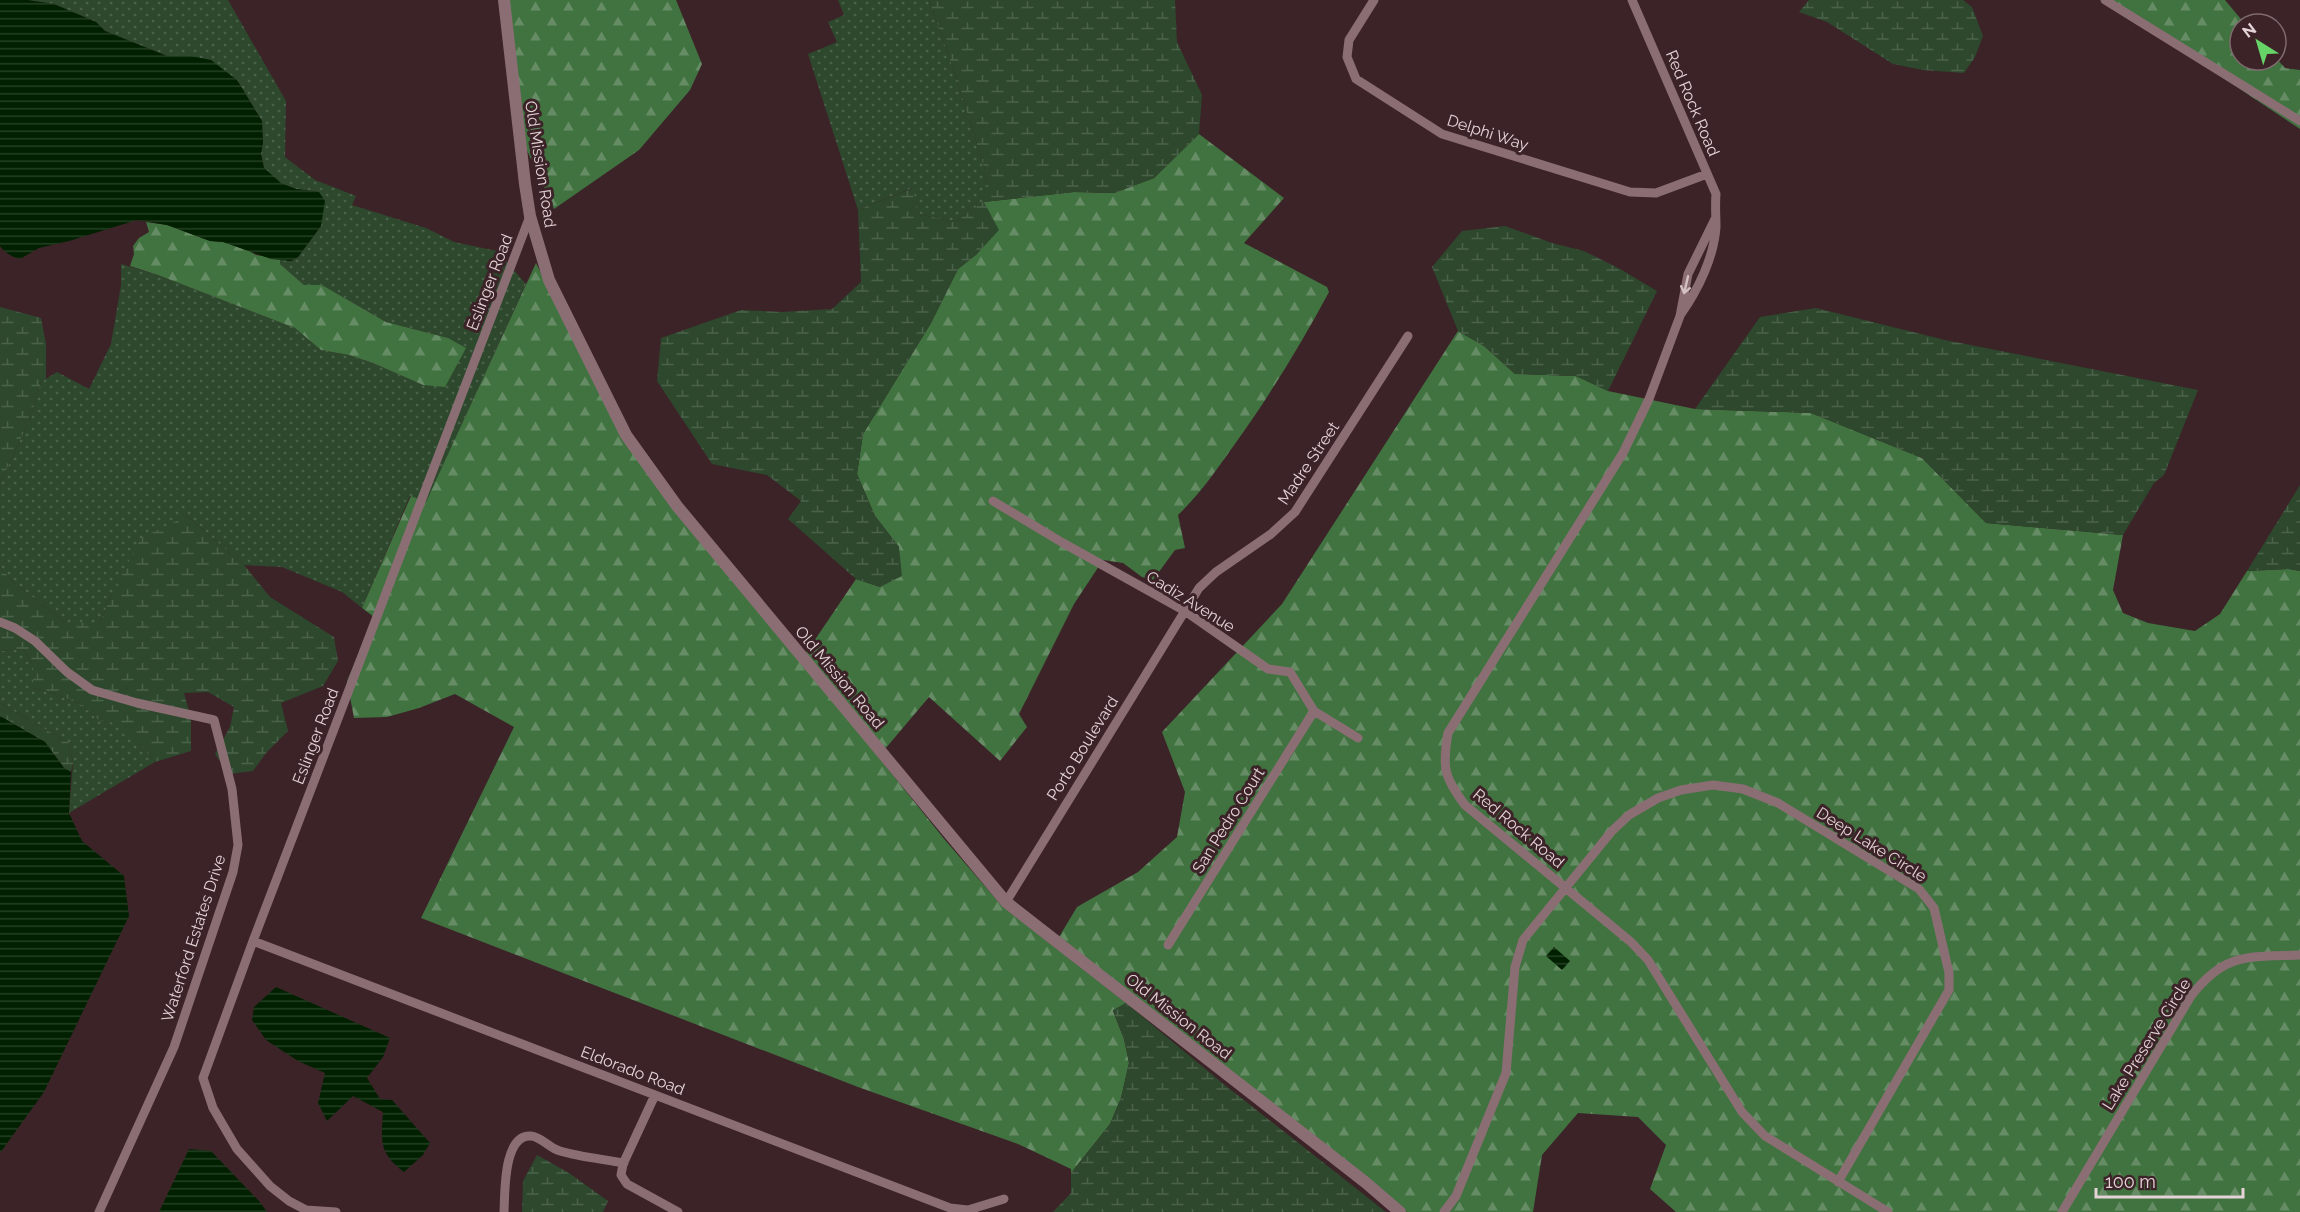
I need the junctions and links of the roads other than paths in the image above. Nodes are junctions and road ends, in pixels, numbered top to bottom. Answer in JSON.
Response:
{"nodes":[{"id":1,"x":504,"y":0,"type":"edge"},
{"id":2,"x":1374,"y":0,"type":"edge"},
{"id":3,"x":1632,"y":0,"type":"edge"},
{"id":4,"x":2105,"y":0,"type":"edge"},
{"id":5,"x":2300,"y":121,"type":"edge"},
{"id":6,"x":1707,"y":174,"type":"junction"},
{"id":7,"x":530,"y":216,"type":"junction"},
{"id":8,"x":1715,"y":219,"type":"junction"},
{"id":9,"x":1692,"y":265,"type":"junction"},
{"id":10,"x":1705,"y":272,"type":"junction"},
{"id":11,"x":1680,"y":316,"type":"junction"},
{"id":12,"x":1408,"y":336,"type":"dead end"},
{"id":13,"x":993,"y":501,"type":"dead end"},
{"id":14,"x":1185,"y":611,"type":"junction"},
{"id":15,"x":0,"y":622,"type":"edge"},
{"id":16,"x":1314,"y":711,"type":"junction"},
{"id":17,"x":1358,"y":738,"type":"dead end"},
{"id":18,"x":1565,"y":888,"type":"junction"},
{"id":19,"x":1006,"y":902,"type":"junction"},
{"id":20,"x":253,"y":940,"type":"junction"},
{"id":21,"x":1168,"y":945,"type":"dead end"},
{"id":22,"x":2300,"y":955,"type":"edge"},
{"id":23,"x":655,"y":1095,"type":"junction"},
{"id":24,"x":624,"y":1163,"type":"junction"},
{"id":25,"x":1838,"y":1182,"type":"junction"},
{"id":26,"x":1004,"y":1199,"type":"dead end"},
{"id":27,"x":948,"y":1210,"type":"edge"},
{"id":28,"x":99,"y":1212,"type":"edge"},
{"id":29,"x":336,"y":1212,"type":"edge"},
{"id":30,"x":504,"y":1212,"type":"edge"},
{"id":31,"x":678,"y":1212,"type":"edge"},
{"id":32,"x":1400,"y":1212,"type":"edge"},
{"id":33,"x":1443,"y":1212,"type":"edge"},
{"id":34,"x":1888,"y":1212,"type":"edge"},
{"id":35,"x":2062,"y":1212,"type":"edge"}],
"edges":[{"from":1,"to":7,"type":"street","name":"Old Mission Road"},
{"from":2,"to":6,"type":"street","name":"Delphi Way"},
{"from":3,"to":6,"type":"street","name":"Red Rock Road"},
{"from":4,"to":5,"type":"street"},
{"from":6,"to":8,"type":"street","name":"Red Rock Road"},
{"from":7,"to":19,"type":"street","name":"Old Mission Road"},
{"from":7,"to":20,"type":"street","name":"Eslinger Road"},
{"from":8,"to":9,"type":"street","name":"Red Rock Road"},
{"from":8,"to":10,"type":"street","name":"Red Rock Road"},
{"from":9,"to":10,"type":"street"},
{"from":9,"to":11,"type":"street","name":"Red Rock Road","one_way":true},
{"from":10,"to":11,"type":"street","name":"Red Rock Road"},
{"from":11,"to":18,"type":"street","name":"Red Rock Road"},
{"from":12,"to":14,"type":"street","name":"Madre Street"},
{"from":13,"to":14,"type":"street","name":"Cadiz Avenue"},
{"from":14,"to":16,"type":"street","name":"Cadiz Avenue"},
{"from":14,"to":19,"type":"street","name":"Porto Boulevard"},
{"from":15,"to":28,"type":"street","name":"Waterford Estates Drive"},
{"from":16,"to":17,"type":"street","name":"Cadiz Avenue"},
{"from":16,"to":21,"type":"street","name":"San Pedro Court"},
{"from":18,"to":25,"type":"street","name":"Red Rock Road"},
{"from":18,"to":25,"type":"street","name":"Deep Lake Circle"},
{"from":18,"to":33,"type":"street","name":"Deep Lake Circle"},
{"from":19,"to":32,"type":"street","name":"Old Mission Road"},
{"from":20,"to":23,"type":"street","name":"Eldorado Road"},
{"from":20,"to":29,"type":"street","name":"Eslinger Road"},
{"from":22,"to":35,"type":"street","name":"Lake Preserve Circle"},
{"from":23,"to":24,"type":"street"},
{"from":23,"to":27,"type":"street","name":"Eldorado Road"},
{"from":24,"to":30,"type":"street"},
{"from":24,"to":31,"type":"street"},
{"from":25,"to":34,"type":"street","name":"Red Rock Road"},
{"from":26,"to":27,"type":"street","name":"Eldorado Road"}]}
